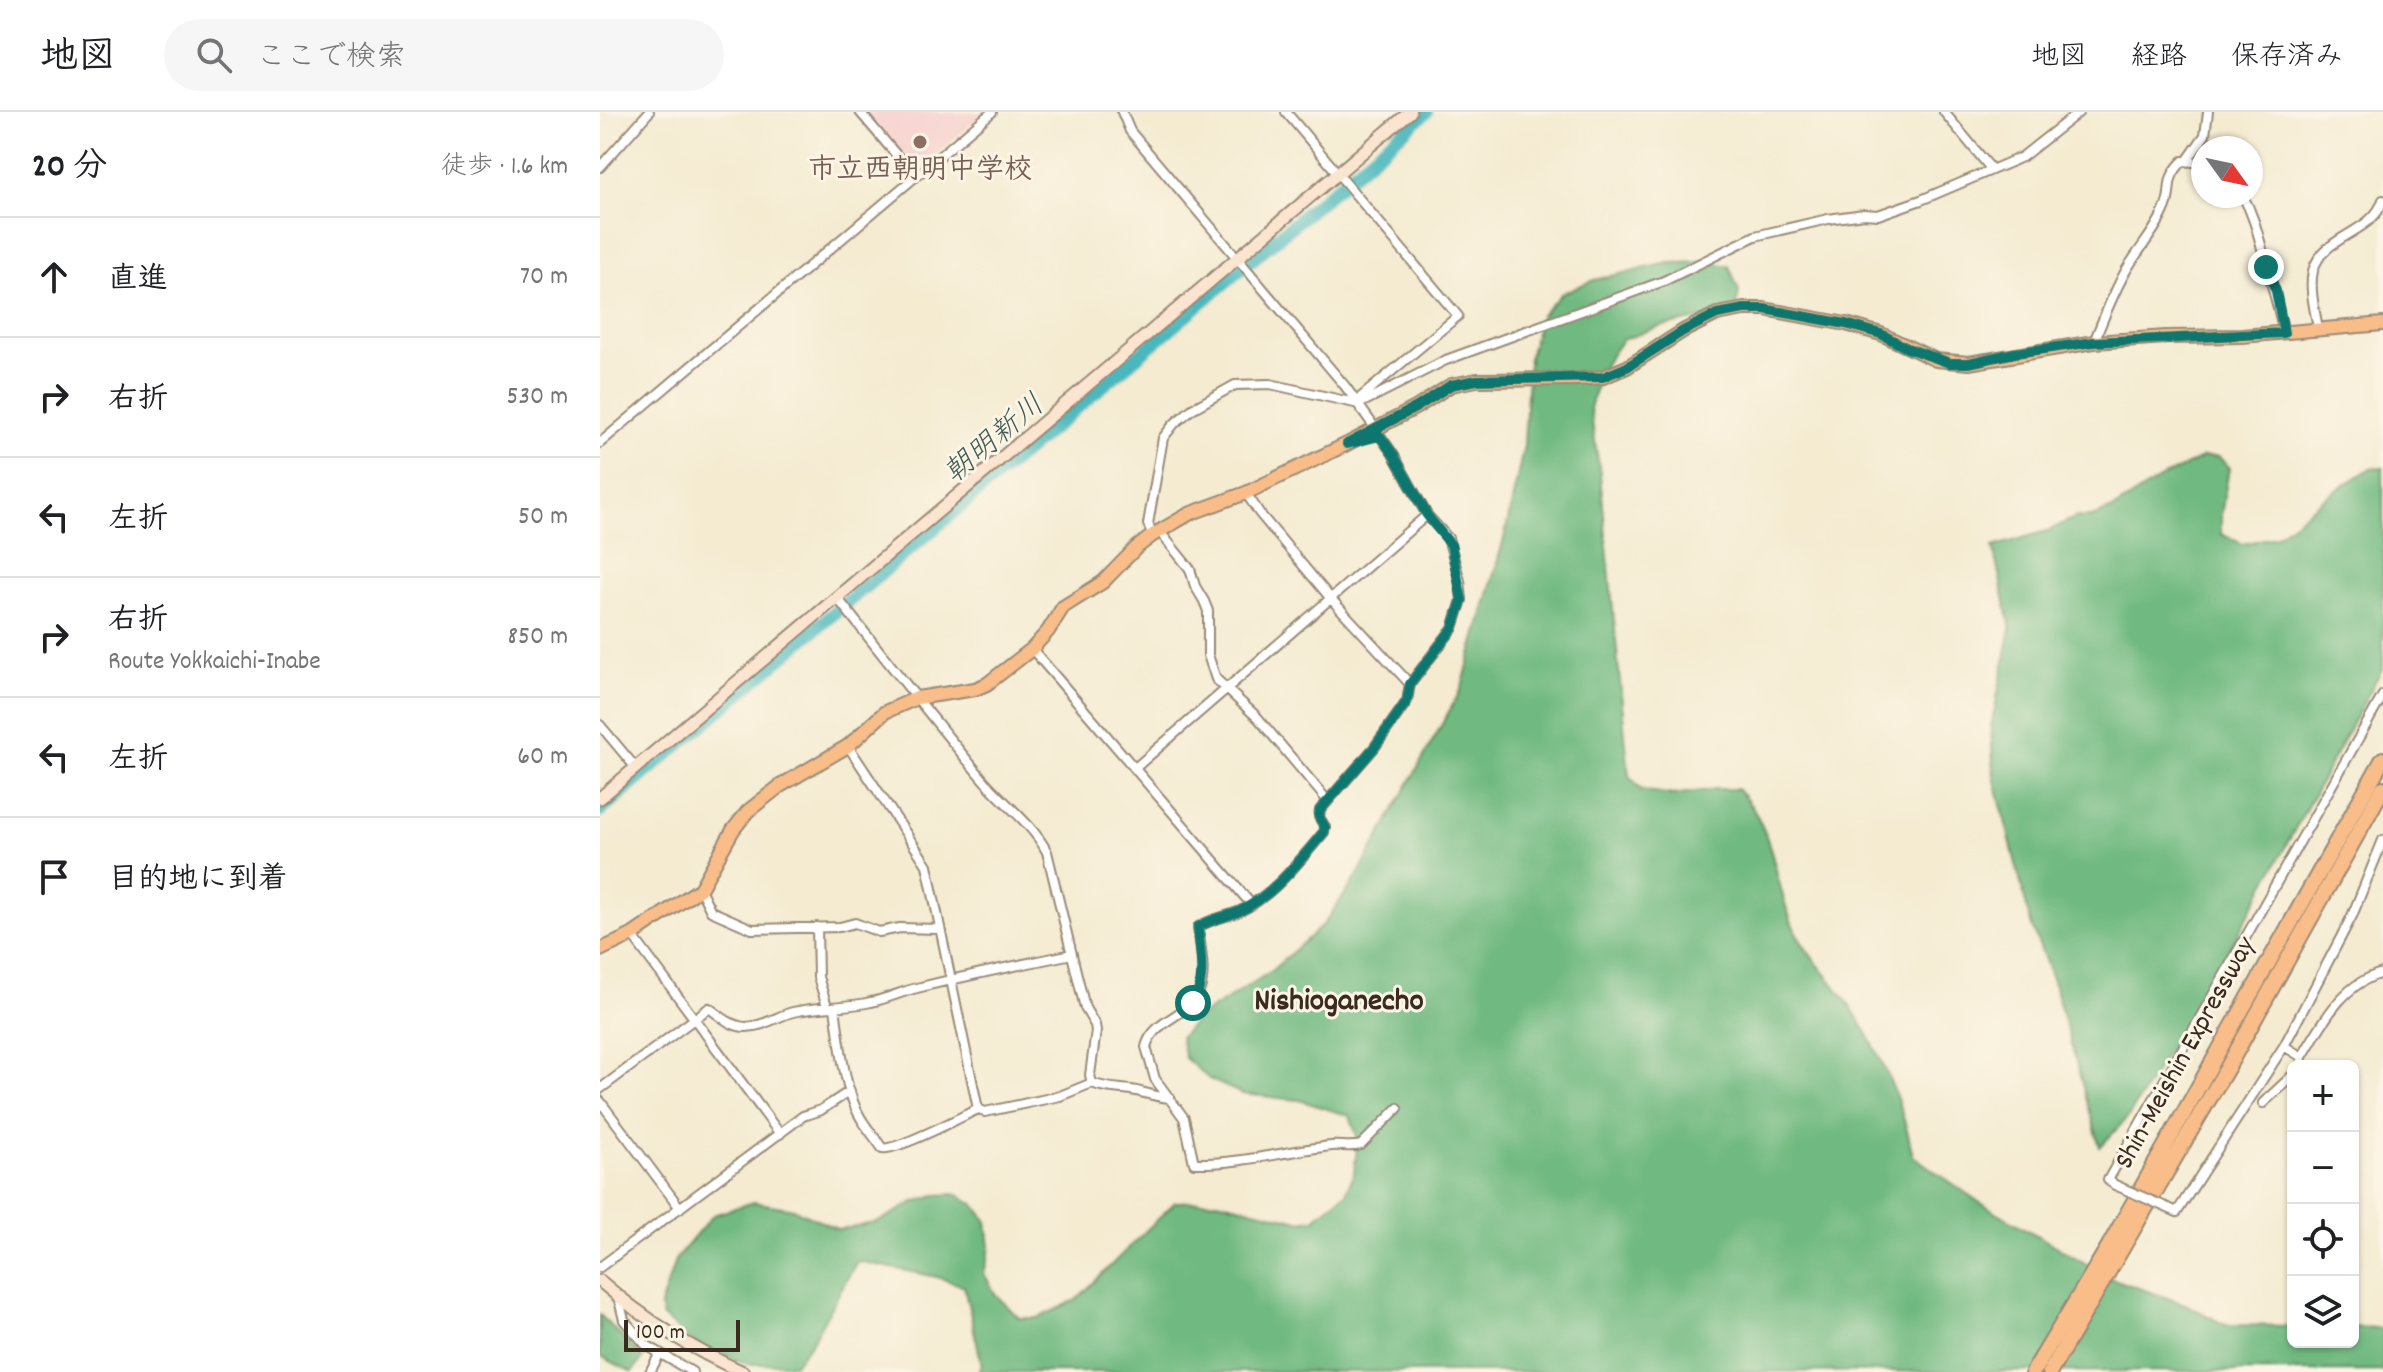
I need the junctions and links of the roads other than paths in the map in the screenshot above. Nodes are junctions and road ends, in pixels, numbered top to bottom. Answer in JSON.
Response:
{"nodes":[{"id":1,"x":649,"y":112,"type":"edge"},
{"id":2,"x":860,"y":112,"type":"edge"},
{"id":3,"x":992,"y":112,"type":"edge"},
{"id":4,"x":1122,"y":112,"type":"edge"},
{"id":5,"x":1286,"y":112,"type":"edge"},
{"id":6,"x":1410,"y":112,"type":"edge"},
{"id":7,"x":1944,"y":112,"type":"edge"},
{"id":8,"x":2079,"y":112,"type":"edge"},
{"id":9,"x":2208,"y":112,"type":"edge"},
{"id":10,"x":2187,"y":161,"type":"junction"},
{"id":11,"x":2191,"y":162,"type":"edge"},
{"id":12,"x":600,"y":167,"type":"edge"},
{"id":13,"x":1992,"y":170,"type":"junction"},
{"id":14,"x":915,"y":177,"type":"junction"},
{"id":15,"x":1342,"y":179,"type":"junction"},
{"id":16,"x":2383,"y":200,"type":"edge"},
{"id":17,"x":2250,"y":208,"type":"edge"},
{"id":18,"x":1242,"y":264,"type":"junction"},
{"id":19,"x":2383,"y":324,"type":"edge"},
{"id":20,"x":2318,"y":328,"type":"junction"},
{"id":21,"x":2284,"y":333,"type":"junction"},
{"id":22,"x":2094,"y":342,"type":"junction"},
{"id":23,"x":1359,"y":404,"type":"junction"},
{"id":24,"x":1377,"y":432,"type":"junction"},
{"id":25,"x":600,"y":443,"type":"edge"},
{"id":26,"x":1347,"y":444,"type":"junction"},
{"id":27,"x":1246,"y":493,"type":"junction"},
{"id":28,"x":1427,"y":515,"type":"junction"},
{"id":29,"x":1156,"y":534,"type":"junction"},
{"id":30,"x":1332,"y":600,"type":"junction"},
{"id":31,"x":841,"y":603,"type":"junction"},
{"id":32,"x":1032,"y":649,"type":"junction"},
{"id":33,"x":1410,"y":684,"type":"junction"},
{"id":34,"x":1225,"y":689,"type":"junction"},
{"id":35,"x":2383,"y":695,"type":"edge"},
{"id":36,"x":917,"y":698,"type":"junction"},
{"id":37,"x":600,"y":725,"type":"edge"},
{"id":38,"x":848,"y":746,"type":"junction"},
{"id":39,"x":2383,"y":759,"type":"edge"},
{"id":40,"x":636,"y":768,"type":"junction"},
{"id":41,"x":1135,"y":768,"type":"junction"},
{"id":42,"x":2383,"y":788,"type":"edge"},
{"id":43,"x":600,"y":798,"type":"edge"},
{"id":44,"x":1327,"y":800,"type":"junction"},
{"id":45,"x":2383,"y":840,"type":"edge"},
{"id":46,"x":2380,"y":855,"type":"edge"},
{"id":47,"x":700,"y":889,"type":"junction"},
{"id":48,"x":1251,"y":904,"type":"junction"},
{"id":49,"x":817,"y":927,"type":"junction"},
{"id":50,"x":939,"y":929,"type":"junction"},
{"id":51,"x":632,"y":935,"type":"junction"},
{"id":52,"x":600,"y":950,"type":"edge"},
{"id":53,"x":1072,"y":954,"type":"junction"},
{"id":54,"x":2383,"y":973,"type":"edge"},
{"id":55,"x":951,"y":979,"type":"junction"},
{"id":56,"x":831,"y":1007,"type":"junction"},
{"id":57,"x":695,"y":1019,"type":"junction"},
{"id":58,"x":2284,"y":1046,"type":"junction"},
{"id":59,"x":2299,"y":1060,"type":"edge"},
{"id":60,"x":2302,"y":1060,"type":"edge"},
{"id":61,"x":2287,"y":1081,"type":"edge"},
{"id":62,"x":1092,"y":1083,"type":"junction"},
{"id":63,"x":600,"y":1089,"type":"edge"},
{"id":64,"x":850,"y":1091,"type":"junction"},
{"id":65,"x":1168,"y":1095,"type":"junction"},
{"id":66,"x":600,"y":1101,"type":"edge"},
{"id":67,"x":2263,"y":1103,"type":"dead end"},
{"id":68,"x":1398,"y":1108,"type":"dead end"},
{"id":69,"x":978,"y":1109,"type":"junction"},
{"id":70,"x":780,"y":1134,"type":"junction"},
{"id":71,"x":680,"y":1208,"type":"junction"},
{"id":72,"x":600,"y":1267,"type":"edge"},
{"id":73,"x":600,"y":1281,"type":"edge"},
{"id":74,"x":618,"y":1296,"type":"junction"},
{"id":75,"x":659,"y":1355,"type":"junction"},
{"id":76,"x":650,"y":1372,"type":"edge"},
{"id":77,"x":692,"y":1372,"type":"edge"},
{"id":78,"x":743,"y":1372,"type":"edge"},
{"id":79,"x":2033,"y":1372,"type":"edge"},
{"id":80,"x":2050,"y":1372,"type":"edge"}],
"edges":[{"from":1,"to":12,"type":"street"},
{"from":2,"to":14,"type":"street"},
{"from":3,"to":14,"type":"street"},
{"from":4,"to":18,"type":"street"},
{"from":5,"to":15,"type":"street"},
{"from":6,"to":15,"type":"street"},
{"from":7,"to":13,"type":"street"},
{"from":8,"to":13,"type":"street"},
{"from":9,"to":10,"type":"street"},
{"from":10,"to":11,"type":"street"},
{"from":10,"to":22,"type":"street"},
{"from":13,"to":23,"type":"street"},
{"from":14,"to":25,"type":"street"},
{"from":15,"to":18,"type":"street"},
{"from":15,"to":23,"type":"street"},
{"from":16,"to":20,"type":"street"},
{"from":17,"to":21,"type":"street"},
{"from":18,"to":23,"type":"street"},
{"from":18,"to":31,"type":"street"},
{"from":19,"to":20,"type":"main road"},
{"from":20,"to":21,"type":"main road"},
{"from":21,"to":22,"type":"main road"},
{"from":22,"to":26,"type":"main road"},
{"from":23,"to":24,"type":"street"},
{"from":23,"to":29,"type":"street"},
{"from":24,"to":26,"type":"street"},
{"from":24,"to":28,"type":"street"},
{"from":26,"to":27,"type":"main road"},
{"from":27,"to":29,"type":"main road"},
{"from":27,"to":30,"type":"street"},
{"from":28,"to":30,"type":"street"},
{"from":28,"to":33,"type":"street"},
{"from":29,"to":32,"type":"main road"},
{"from":29,"to":34,"type":"street"},
{"from":30,"to":33,"type":"street"},
{"from":30,"to":34,"type":"street"},
{"from":31,"to":36,"type":"street"},
{"from":31,"to":40,"type":"street"},
{"from":32,"to":36,"type":"main road"},
{"from":32,"to":41,"type":"street"},
{"from":33,"to":44,"type":"street"},
{"from":34,"to":41,"type":"street"},
{"from":34,"to":44,"type":"street"},
{"from":35,"to":58,"type":"street","bridge":true},
{"from":36,"to":38,"type":"main road"},
{"from":36,"to":53,"type":"street"},
{"from":37,"to":40,"type":"street"},
{"from":38,"to":47,"type":"main road"},
{"from":38,"to":50,"type":"street"},
{"from":39,"to":79,"type":"highway","name":"Shin-Meishin Expressway"},
{"from":40,"to":43,"type":"street"},
{"from":41,"to":48,"type":"street"},
{"from":42,"to":80,"type":"highway","name":"Shin-Meishin Expressway"},
{"from":44,"to":48,"type":"street"},
{"from":45,"to":46,"type":"street"},
{"from":46,"to":58,"type":"street"},
{"from":47,"to":49,"type":"street"},
{"from":47,"to":51,"type":"main road"},
{"from":48,"to":65,"type":"street"},
{"from":49,"to":50,"type":"street"},
{"from":49,"to":56,"type":"street"},
{"from":50,"to":55,"type":"street"},
{"from":51,"to":52,"type":"main road"},
{"from":51,"to":57,"type":"street"},
{"from":53,"to":55,"type":"street"},
{"from":53,"to":62,"type":"street"},
{"from":54,"to":60,"type":"street"},
{"from":55,"to":56,"type":"street"},
{"from":55,"to":69,"type":"street"},
{"from":56,"to":57,"type":"street"},
{"from":56,"to":64,"type":"street"},
{"from":57,"to":63,"type":"street"},
{"from":57,"to":70,"type":"street"},
{"from":58,"to":59,"type":"street"},
{"from":61,"to":67,"type":"street"},
{"from":62,"to":65,"type":"street"},
{"from":62,"to":69,"type":"street"},
{"from":64,"to":69,"type":"street"},
{"from":64,"to":70,"type":"street"},
{"from":65,"to":68,"type":"street"},
{"from":66,"to":71,"type":"street"},
{"from":70,"to":71,"type":"street"},
{"from":71,"to":72,"type":"street"},
{"from":73,"to":74,"type":"street"},
{"from":74,"to":75,"type":"street"},
{"from":74,"to":78,"type":"street"},
{"from":75,"to":76,"type":"street"},
{"from":75,"to":77,"type":"street"}]}
